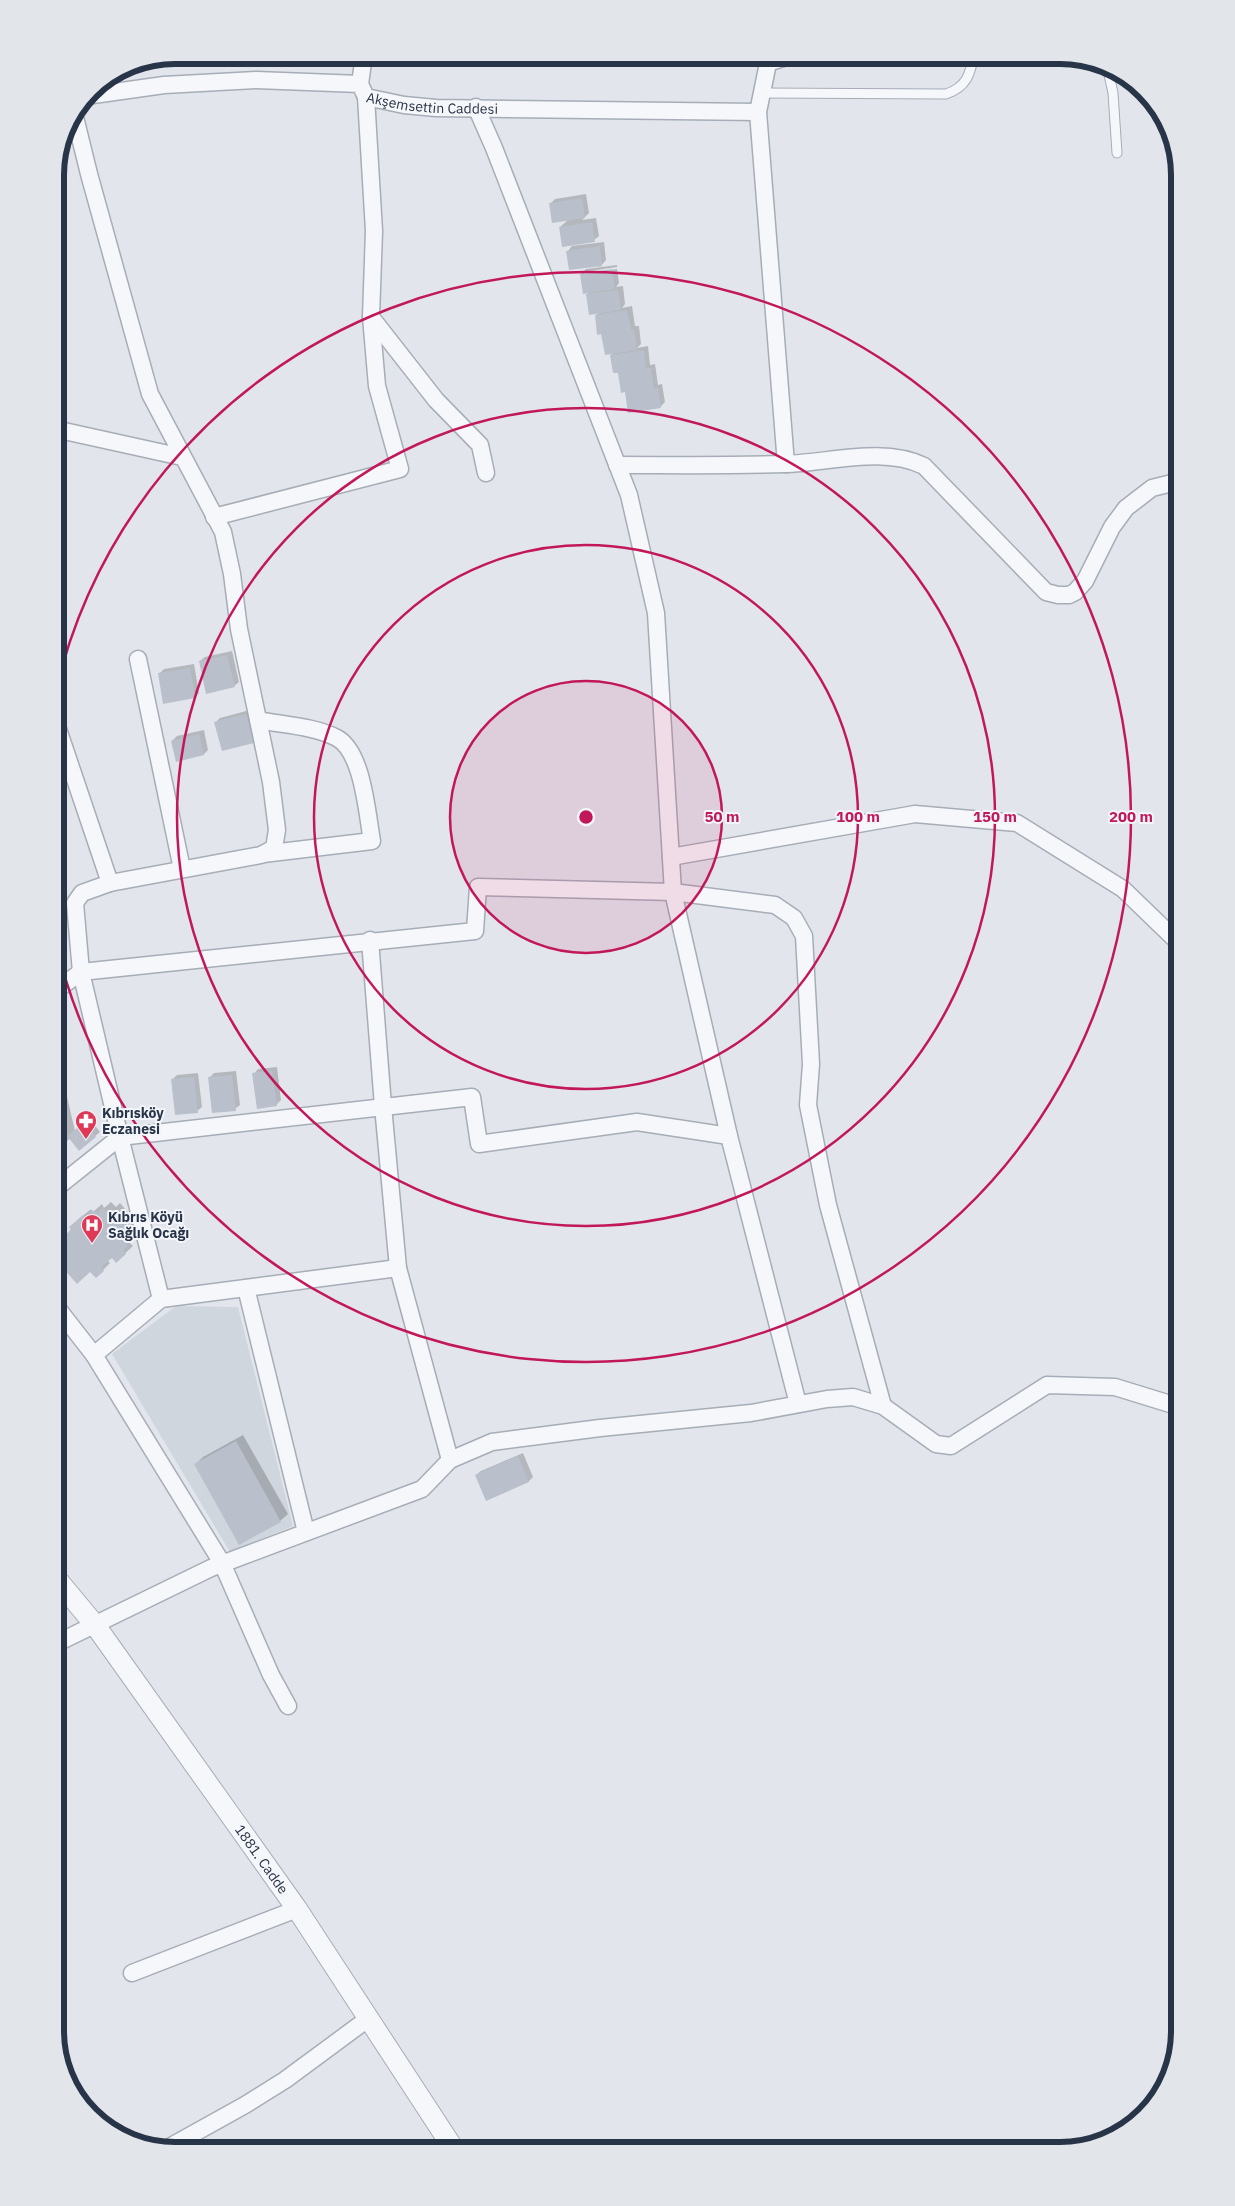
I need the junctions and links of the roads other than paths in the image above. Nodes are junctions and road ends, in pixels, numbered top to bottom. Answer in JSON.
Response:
{"nodes":[{"id":1,"x":364,"y":64,"type":"edge"},
{"id":2,"x":766,"y":64,"type":"edge"},
{"id":3,"x":972,"y":64,"type":"edge"},
{"id":4,"x":1109,"y":75,"type":"edge"},
{"id":5,"x":363,"y":91,"type":"junction"},
{"id":6,"x":98,"y":94,"type":"edge"},
{"id":7,"x":762,"y":94,"type":"junction"},
{"id":8,"x":476,"y":108,"type":"junction"},
{"id":9,"x":758,"y":112,"type":"junction"},
{"id":10,"x":77,"y":123,"type":"edge"},
{"id":11,"x":1117,"y":153,"type":"dead end"},
{"id":12,"x":371,"y":317,"type":"junction"},
{"id":13,"x":64,"y":431,"type":"edge"},
{"id":14,"x":182,"y":457,"type":"junction"},
{"id":15,"x":786,"y":464,"type":"junction"},
{"id":16,"x":617,"y":465,"type":"junction"},
{"id":17,"x":486,"y":473,"type":"dead end"},
{"id":18,"x":1171,"y":483,"type":"edge"},
{"id":19,"x":214,"y":516,"type":"junction"},
{"id":20,"x":138,"y":658,"type":"dead end"},
{"id":21,"x":258,"y":720,"type":"junction"},
{"id":22,"x":64,"y":747,"type":"edge"},
{"id":23,"x":261,"y":855,"type":"junction"},
{"id":24,"x":671,"y":856,"type":"junction"},
{"id":25,"x":182,"y":869,"type":"junction"},
{"id":26,"x":110,"y":883,"type":"junction"},
{"id":27,"x":673,"y":892,"type":"junction"},
{"id":28,"x":1171,"y":935,"type":"edge"},
{"id":29,"x":370,"y":940,"type":"junction"},
{"id":30,"x":81,"y":972,"type":"junction"},
{"id":31,"x":64,"y":984,"type":"edge"},
{"id":32,"x":383,"y":1106,"type":"junction"},
{"id":33,"x":729,"y":1136,"type":"junction"},
{"id":34,"x":120,"y":1137,"type":"junction"},
{"id":35,"x":64,"y":1182,"type":"edge"},
{"id":36,"x":398,"y":1268,"type":"junction"},
{"id":37,"x":246,"y":1288,"type":"junction"},
{"id":38,"x":161,"y":1299,"type":"junction"},
{"id":39,"x":64,"y":1317,"type":"edge"},
{"id":40,"x":94,"y":1355,"type":"junction"},
{"id":41,"x":798,"y":1404,"type":"junction"},
{"id":42,"x":1171,"y":1404,"type":"edge"},
{"id":43,"x":883,"y":1406,"type":"junction"},
{"id":44,"x":450,"y":1460,"type":"junction"},
{"id":45,"x":306,"y":1532,"type":"junction"},
{"id":46,"x":222,"y":1563,"type":"junction"},
{"id":47,"x":64,"y":1588,"type":"edge"},
{"id":48,"x":95,"y":1625,"type":"junction"},
{"id":49,"x":64,"y":1640,"type":"edge"},
{"id":50,"x":288,"y":1706,"type":"dead end"},
{"id":51,"x":297,"y":1909,"type":"junction"},
{"id":52,"x":132,"y":1973,"type":"dead end"},
{"id":53,"x":369,"y":2018,"type":"junction"},
{"id":54,"x":179,"y":2142,"type":"edge"},
{"id":55,"x":449,"y":2142,"type":"edge"}],
"edges":[{"from":1,"to":5,"type":"street"},
{"from":2,"to":7,"type":"street"},
{"from":3,"to":7,"type":"lane"},
{"from":4,"to":11,"type":"lane"},
{"from":5,"to":6,"type":"street","name":"Akşemsettin Caddesi"},
{"from":5,"to":8,"type":"street","name":"Akşemsettin Caddesi"},
{"from":5,"to":12,"type":"street"},
{"from":7,"to":9,"type":"street"},
{"from":8,"to":9,"type":"street","name":"Akşemsettin Caddesi"},
{"from":8,"to":16,"type":"street"},
{"from":9,"to":15,"type":"street"},
{"from":10,"to":14,"type":"street"},
{"from":12,"to":17,"type":"street"},
{"from":12,"to":19,"type":"street"},
{"from":13,"to":14,"type":"street"},
{"from":14,"to":19,"type":"street"},
{"from":15,"to":16,"type":"street"},
{"from":15,"to":18,"type":"street"},
{"from":16,"to":24,"type":"street"},
{"from":19,"to":21,"type":"street"},
{"from":20,"to":25,"type":"street"},
{"from":21,"to":23,"type":"street"},
{"from":21,"to":23,"type":"street"},
{"from":22,"to":26,"type":"street"},
{"from":23,"to":25,"type":"street"},
{"from":24,"to":27,"type":"street"},
{"from":24,"to":28,"type":"street"},
{"from":25,"to":26,"type":"street"},
{"from":26,"to":30,"type":"street"},
{"from":27,"to":29,"type":"street"},
{"from":27,"to":33,"type":"street"},
{"from":27,"to":43,"type":"street"},
{"from":29,"to":30,"type":"street"},
{"from":29,"to":32,"type":"street"},
{"from":30,"to":31,"type":"street"},
{"from":30,"to":34,"type":"street"},
{"from":32,"to":33,"type":"street"},
{"from":32,"to":34,"type":"street"},
{"from":32,"to":36,"type":"street"},
{"from":33,"to":41,"type":"street"},
{"from":34,"to":35,"type":"street"},
{"from":34,"to":38,"type":"street"},
{"from":36,"to":37,"type":"street"},
{"from":36,"to":44,"type":"street"},
{"from":37,"to":38,"type":"street"},
{"from":37,"to":45,"type":"street"},
{"from":38,"to":40,"type":"street"},
{"from":39,"to":40,"type":"street"},
{"from":40,"to":46,"type":"street"},
{"from":41,"to":43,"type":"street"},
{"from":41,"to":44,"type":"street"},
{"from":42,"to":43,"type":"street"},
{"from":44,"to":45,"type":"street"},
{"from":45,"to":46,"type":"street"},
{"from":46,"to":48,"type":"street"},
{"from":46,"to":50,"type":"street"},
{"from":47,"to":48,"type":"street","name":"1881. Cadde"},
{"from":48,"to":49,"type":"street"},
{"from":48,"to":51,"type":"street","name":"1881. Cadde"},
{"from":51,"to":52,"type":"street"},
{"from":51,"to":53,"type":"street","name":"1881. Cadde"},
{"from":53,"to":54,"type":"street"},
{"from":53,"to":55,"type":"street","name":"1881. Cadde"}]}
